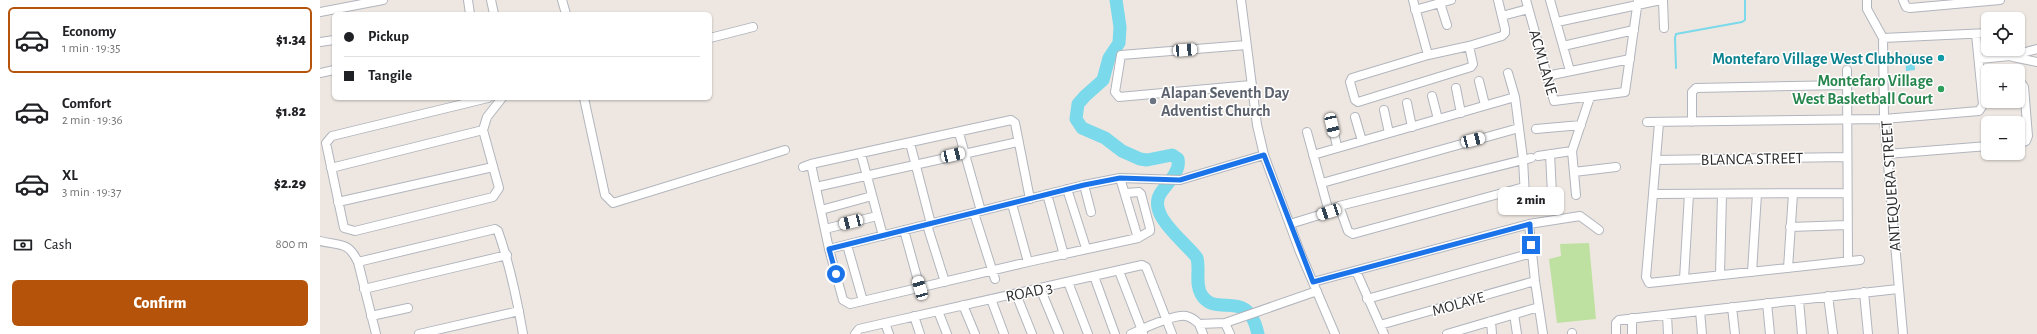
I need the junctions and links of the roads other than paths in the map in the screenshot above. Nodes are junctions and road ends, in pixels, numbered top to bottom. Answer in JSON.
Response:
{"nodes":[{"id":1,"x":383,"y":0,"type":"edge"},
{"id":2,"x":468,"y":0,"type":"edge"},
{"id":3,"x":491,"y":0,"type":"edge"},
{"id":4,"x":562,"y":0,"type":"edge"},
{"id":5,"x":1241,"y":0,"type":"edge"},
{"id":6,"x":1413,"y":0,"type":"edge"},
{"id":7,"x":1451,"y":0,"type":"edge"},
{"id":8,"x":1498,"y":0,"type":"edge"},
{"id":9,"x":1526,"y":0,"type":"edge"},
{"id":10,"x":1550,"y":0,"type":"edge"},
{"id":11,"x":1662,"y":0,"type":"edge"},
{"id":12,"x":1867,"y":0,"type":"edge"},
{"id":13,"x":1903,"y":0,"type":"edge"},
{"id":14,"x":2000,"y":0,"type":"edge"},
{"id":15,"x":1638,"y":2,"type":"edge"},
{"id":16,"x":1440,"y":3,"type":"junction"},
{"id":17,"x":1528,"y":9,"type":"junction"},
{"id":18,"x":1415,"y":10,"type":"junction"},
{"id":19,"x":320,"y":12,"type":"edge"},
{"id":20,"x":470,"y":12,"type":"edge"},
{"id":21,"x":494,"y":12,"type":"edge"},
{"id":22,"x":565,"y":12,"type":"edge"},
{"id":23,"x":1502,"y":16,"type":"junction"},
{"id":24,"x":1557,"y":22,"type":"junction"},
{"id":25,"x":1447,"y":25,"type":"dead end"},
{"id":26,"x":753,"y":27,"type":"dead end"},
{"id":27,"x":1664,"y":28,"type":"dead end"},
{"id":28,"x":1634,"y":30,"type":"junction"},
{"id":29,"x":1976,"y":34,"type":"junction"},
{"id":30,"x":1981,"y":34,"type":"edge"},
{"id":31,"x":712,"y":37,"type":"edge"},
{"id":32,"x":1883,"y":38,"type":"junction"},
{"id":33,"x":332,"y":40,"type":"edge"},
{"id":34,"x":320,"y":42,"type":"edge"},
{"id":35,"x":1246,"y":45,"type":"junction"},
{"id":36,"x":1469,"y":46,"type":"junction"},
{"id":37,"x":1563,"y":46,"type":"junction"},
{"id":38,"x":2037,"y":49,"type":"edge"},
{"id":39,"x":2025,"y":52,"type":"edge"},
{"id":40,"x":1428,"y":55,"type":"junction"},
{"id":41,"x":2010,"y":56,"type":"joint"},
{"id":42,"x":1630,"y":59,"type":"junction"},
{"id":43,"x":1979,"y":59,"type":"junction"},
{"id":44,"x":2037,"y":62,"type":"edge"},
{"id":45,"x":1981,"y":68,"type":"edge"},
{"id":46,"x":332,"y":70,"type":"edge"},
{"id":47,"x":1847,"y":70,"type":"dead end"},
{"id":48,"x":1570,"y":71,"type":"junction"},
{"id":49,"x":320,"y":73,"type":"edge"},
{"id":50,"x":1508,"y":73,"type":"dead end"},
{"id":51,"x":1547,"y":76,"type":"junction"},
{"id":52,"x":1479,"y":81,"type":"dead end"},
{"id":53,"x":1847,"y":84,"type":"junction"},
{"id":54,"x":1251,"y":85,"type":"junction"},
{"id":55,"x":1456,"y":88,"type":"dead end"},
{"id":56,"x":1432,"y":96,"type":"dead end"},
{"id":57,"x":1515,"y":96,"type":"junction"},
{"id":58,"x":1590,"y":97,"type":"junction"},
{"id":59,"x":2025,"y":99,"type":"edge"},
{"id":60,"x":480,"y":100,"type":"edge"},
{"id":61,"x":500,"y":100,"type":"edge"},
{"id":62,"x":584,"y":100,"type":"edge"},
{"id":63,"x":1407,"y":103,"type":"dead end"},
{"id":64,"x":1485,"y":105,"type":"junction"},
{"id":65,"x":1981,"y":108,"type":"edge"},
{"id":66,"x":1384,"y":110,"type":"dead end"},
{"id":67,"x":1461,"y":113,"type":"junction"},
{"id":68,"x":1355,"y":117,"type":"dead end"},
{"id":69,"x":1438,"y":119,"type":"junction"},
{"id":70,"x":1847,"y":119,"type":"junction"},
{"id":71,"x":1884,"y":119,"type":"junction"},
{"id":72,"x":1647,"y":122,"type":"dead end"},
{"id":73,"x":1692,"y":122,"type":"junction"},
{"id":74,"x":1659,"y":123,"type":"junction"},
{"id":75,"x":1332,"y":125,"type":"dead end"},
{"id":76,"x":1581,"y":125,"type":"junction"},
{"id":77,"x":1412,"y":127,"type":"junction"},
{"id":78,"x":1519,"y":128,"type":"junction"},
{"id":79,"x":1536,"y":129,"type":"dead end"},
{"id":80,"x":483,"y":130,"type":"junction"},
{"id":81,"x":959,"y":132,"type":"junction"},
{"id":82,"x":1307,"y":132,"type":"dead end"},
{"id":83,"x":1389,"y":133,"type":"junction"},
{"id":84,"x":1362,"y":141,"type":"junction"},
{"id":85,"x":2025,"y":141,"type":"edge"},
{"id":86,"x":1018,"y":142,"type":"junction"},
{"id":87,"x":910,"y":143,"type":"junction"},
{"id":88,"x":1337,"y":146,"type":"junction"},
{"id":89,"x":1981,"y":147,"type":"edge"},
{"id":90,"x":786,"y":150,"type":"dead end"},
{"id":91,"x":1572,"y":151,"type":"junction"},
{"id":92,"x":965,"y":153,"type":"junction"},
{"id":93,"x":861,"y":154,"type":"junction"},
{"id":94,"x":1550,"y":154,"type":"junction"},
{"id":95,"x":1887,"y":154,"type":"junction"},
{"id":96,"x":1264,"y":155,"type":"junction"},
{"id":97,"x":1313,"y":155,"type":"junction"},
{"id":98,"x":1847,"y":157,"type":"junction"},
{"id":99,"x":1531,"y":158,"type":"junction"},
{"id":100,"x":1656,"y":160,"type":"junction"},
{"id":101,"x":916,"y":164,"type":"junction"},
{"id":102,"x":494,"y":167,"type":"junction"},
{"id":103,"x":1616,"y":167,"type":"dead end"},
{"id":104,"x":331,"y":168,"type":"junction"},
{"id":105,"x":1574,"y":172,"type":"junction"},
{"id":106,"x":867,"y":176,"type":"junction"},
{"id":107,"x":1120,"y":178,"type":"junction"},
{"id":108,"x":1322,"y":183,"type":"junction"},
{"id":109,"x":1084,"y":185,"type":"junction"},
{"id":110,"x":816,"y":187,"type":"junction"},
{"id":111,"x":1524,"y":187,"type":"junction"},
{"id":112,"x":1067,"y":189,"type":"junction"},
{"id":113,"x":1126,"y":193,"type":"junction"},
{"id":114,"x":1847,"y":193,"type":"junction"},
{"id":115,"x":1047,"y":194,"type":"junction"},
{"id":116,"x":1552,"y":194,"type":"dead end"},
{"id":117,"x":1653,"y":194,"type":"junction"},
{"id":118,"x":1689,"y":194,"type":"junction"},
{"id":119,"x":1722,"y":194,"type":"junction"},
{"id":120,"x":1757,"y":194,"type":"junction"},
{"id":121,"x":1793,"y":194,"type":"junction"},
{"id":122,"x":1576,"y":195,"type":"dead end"},
{"id":123,"x":872,"y":196,"type":"junction"},
{"id":124,"x":1525,"y":197,"type":"dead end"},
{"id":125,"x":1030,"y":199,"type":"junction"},
{"id":126,"x":338,"y":202,"type":"junction"},
{"id":127,"x":1012,"y":204,"type":"junction"},
{"id":128,"x":1339,"y":206,"type":"junction"},
{"id":129,"x":821,"y":210,"type":"junction"},
{"id":130,"x":978,"y":212,"type":"junction"},
{"id":131,"x":1091,"y":212,"type":"dead end"},
{"id":132,"x":1329,"y":212,"type":"junction"},
{"id":133,"x":877,"y":216,"type":"junction"},
{"id":134,"x":930,"y":224,"type":"junction"},
{"id":135,"x":1290,"y":224,"type":"junction"},
{"id":136,"x":1530,"y":224,"type":"junction"},
{"id":137,"x":1847,"y":225,"type":"junction"},
{"id":138,"x":1790,"y":227,"type":"junction"},
{"id":139,"x":825,"y":229,"type":"junction"},
{"id":140,"x":904,"y":230,"type":"junction"},
{"id":141,"x":1599,"y":230,"type":"dead end"},
{"id":142,"x":883,"y":236,"type":"junction"},
{"id":143,"x":1138,"y":238,"type":"junction"},
{"id":144,"x":320,"y":241,"type":"edge"},
{"id":145,"x":847,"y":245,"type":"junction"},
{"id":146,"x":1086,"y":248,"type":"junction"},
{"id":147,"x":829,"y":249,"type":"junction"},
{"id":148,"x":1532,"y":253,"type":"junction"},
{"id":149,"x":507,"y":255,"type":"junction"},
{"id":150,"x":1064,"y":255,"type":"junction"},
{"id":151,"x":1860,"y":260,"type":"dead end"},
{"id":152,"x":1848,"y":261,"type":"junction"},
{"id":153,"x":358,"y":262,"type":"junction"},
{"id":154,"x":1028,"y":262,"type":"junction"},
{"id":155,"x":1788,"y":268,"type":"junction"},
{"id":156,"x":1119,"y":271,"type":"junction"},
{"id":157,"x":1356,"y":271,"type":"junction"},
{"id":158,"x":1752,"y":272,"type":"junction"},
{"id":159,"x":993,"y":275,"type":"junction"},
{"id":160,"x":1720,"y":275,"type":"junction"},
{"id":161,"x":1094,"y":276,"type":"junction"},
{"id":162,"x":1684,"y":279,"type":"junction"},
{"id":163,"x":1535,"y":281,"type":"junction"},
{"id":164,"x":945,"y":282,"type":"junction"},
{"id":165,"x":1068,"y":282,"type":"junction"},
{"id":166,"x":1313,"y":282,"type":"junction"},
{"id":167,"x":920,"y":288,"type":"junction"},
{"id":168,"x":1040,"y":288,"type":"junction"},
{"id":169,"x":1898,"y":288,"type":"junction"},
{"id":170,"x":364,"y":289,"type":"junction"},
{"id":171,"x":1317,"y":291,"type":"junction"},
{"id":172,"x":1864,"y":292,"type":"junction"},
{"id":173,"x":1016,"y":294,"type":"junction"},
{"id":174,"x":1828,"y":296,"type":"junction"},
{"id":175,"x":991,"y":299,"type":"junction"},
{"id":176,"x":1367,"y":299,"type":"junction"},
{"id":177,"x":1800,"y":300,"type":"junction"},
{"id":178,"x":863,"y":301,"type":"junction"},
{"id":179,"x":1767,"y":303,"type":"junction"},
{"id":180,"x":963,"y":305,"type":"junction"},
{"id":181,"x":1539,"y":307,"type":"junction"},
{"id":182,"x":1732,"y":307,"type":"junction"},
{"id":183,"x":408,"y":308,"type":"dead end"},
{"id":184,"x":520,"y":311,"type":"junction"},
{"id":185,"x":938,"y":311,"type":"junction"},
{"id":186,"x":1700,"y":311,"type":"junction"},
{"id":187,"x":1514,"y":314,"type":"junction"},
{"id":188,"x":1667,"y":315,"type":"junction"},
{"id":189,"x":371,"y":316,"type":"junction"},
{"id":190,"x":914,"y":316,"type":"junction"},
{"id":191,"x":1632,"y":318,"type":"junction"},
{"id":192,"x":1166,"y":320,"type":"junction"},
{"id":193,"x":1491,"y":321,"type":"junction"},
{"id":194,"x":885,"y":322,"type":"junction"},
{"id":195,"x":1224,"y":322,"type":"junction"},
{"id":196,"x":1199,"y":324,"type":"junction"},
{"id":197,"x":1380,"y":325,"type":"junction"},
{"id":198,"x":856,"y":332,"type":"edge"},
{"id":199,"x":1142,"y":332,"type":"edge"},
{"id":200,"x":1466,"y":332,"type":"edge"},
{"id":201,"x":376,"y":334,"type":"edge"},
{"id":202,"x":419,"y":334,"type":"edge"},
{"id":203,"x":523,"y":334,"type":"edge"},
{"id":204,"x":889,"y":334,"type":"edge"},
{"id":205,"x":920,"y":334,"type":"edge"},
{"id":206,"x":947,"y":334,"type":"edge"},
{"id":207,"x":975,"y":334,"type":"edge"},
{"id":208,"x":1004,"y":334,"type":"edge"},
{"id":209,"x":1032,"y":334,"type":"edge"},
{"id":210,"x":1059,"y":334,"type":"edge"},
{"id":211,"x":1088,"y":334,"type":"edge"},
{"id":212,"x":1115,"y":334,"type":"edge"},
{"id":213,"x":1131,"y":334,"type":"edge"},
{"id":214,"x":1172,"y":334,"type":"edge"},
{"id":215,"x":1203,"y":334,"type":"edge"},
{"id":216,"x":1230,"y":334,"type":"edge"},
{"id":217,"x":1335,"y":334,"type":"edge"},
{"id":218,"x":1384,"y":334,"type":"edge"},
{"id":219,"x":1447,"y":334,"type":"edge"},
{"id":220,"x":1492,"y":334,"type":"edge"},
{"id":221,"x":1517,"y":334,"type":"edge"},
{"id":222,"x":1543,"y":334,"type":"edge"},
{"id":223,"x":1616,"y":334,"type":"edge"},
{"id":224,"x":1632,"y":334,"type":"edge"},
{"id":225,"x":1668,"y":334,"type":"edge"},
{"id":226,"x":1702,"y":334,"type":"edge"},
{"id":227,"x":1735,"y":334,"type":"edge"},
{"id":228,"x":1770,"y":334,"type":"edge"},
{"id":229,"x":1802,"y":334,"type":"edge"},
{"id":230,"x":1833,"y":334,"type":"edge"},
{"id":231,"x":1868,"y":334,"type":"edge"},
{"id":232,"x":1903,"y":334,"type":"edge"}],
"edges":[{"from":1,"to":19,"type":"street"},
{"from":2,"to":20,"type":"street"},
{"from":3,"to":21,"type":"street"},
{"from":4,"to":22,"type":"street"},
{"from":5,"to":35,"type":"street"},
{"from":6,"to":18,"type":"street"},
{"from":7,"to":16,"type":"street"},
{"from":8,"to":23,"type":"street"},
{"from":9,"to":17,"type":"street","name":"ACM LANE"},
{"from":10,"to":24,"type":"street"},
{"from":11,"to":15,"type":"street"},
{"from":11,"to":27,"type":"street"},
{"from":12,"to":32,"type":"street"},
{"from":13,"to":14,"type":"street"},
{"from":15,"to":24,"type":"street"},
{"from":15,"to":28,"type":"street"},
{"from":16,"to":18,"type":"street"},
{"from":16,"to":25,"type":"street"},
{"from":17,"to":23,"type":"street"},
{"from":17,"to":51,"type":"street","name":"ACM LANE"},
{"from":18,"to":40,"type":"street"},
{"from":23,"to":36,"type":"street"},
{"from":24,"to":37,"type":"street"},
{"from":26,"to":31,"type":"street"},
{"from":28,"to":37,"type":"street"},
{"from":28,"to":42,"type":"street"},
{"from":29,"to":30,"type":"street"},
{"from":29,"to":32,"type":"street"},
{"from":29,"to":43,"type":"street"},
{"from":32,"to":71,"type":"street","name":"ANTEQUERA STREET"},
{"from":33,"to":34,"type":"street"},
{"from":35,"to":54,"type":"street"},
{"from":35,"to":54,"type":"street"},
{"from":36,"to":40,"type":"street"},
{"from":36,"to":40,"type":"street"},
{"from":37,"to":48,"type":"street"},
{"from":38,"to":39,"type":"street"},
{"from":38,"to":44,"type":"street"},
{"from":41,"to":43,"type":"street"},
{"from":41,"to":44,"type":"street"},
{"from":42,"to":48,"type":"street"},
{"from":42,"to":58,"type":"street","name":"ACM LANE"},
{"from":43,"to":45,"type":"street"},
{"from":46,"to":49,"type":"street"},
{"from":47,"to":53,"type":"street"},
{"from":48,"to":51,"type":"street"},
{"from":50,"to":57,"type":"street"},
{"from":51,"to":58,"type":"street","name":"ACM LANE"},
{"from":52,"to":64,"type":"street"},
{"from":53,"to":70,"type":"street"},
{"from":53,"to":73,"type":"street"},
{"from":54,"to":96,"type":"street"},
{"from":55,"to":67,"type":"street"},
{"from":56,"to":69,"type":"street"},
{"from":57,"to":64,"type":"street"},
{"from":57,"to":78,"type":"street"},
{"from":58,"to":76,"type":"street"},
{"from":59,"to":85,"type":"street"},
{"from":60,"to":104,"type":"street"},
{"from":61,"to":80,"type":"street"},
{"from":62,"to":90,"type":"street"},
{"from":63,"to":77,"type":"street"},
{"from":64,"to":67,"type":"street"},
{"from":65,"to":71,"type":"street"},
{"from":66,"to":83,"type":"street"},
{"from":67,"to":69,"type":"street"},
{"from":68,"to":84,"type":"street"},
{"from":69,"to":77,"type":"street"},
{"from":70,"to":71,"type":"street"},
{"from":70,"to":73,"type":"street"},
{"from":70,"to":98,"type":"street"},
{"from":71,"to":95,"type":"street","name":"ANTEQUERA STREET"},
{"from":72,"to":74,"type":"street"},
{"from":73,"to":74,"type":"street"},
{"from":74,"to":100,"type":"street"},
{"from":75,"to":88,"type":"street"},
{"from":76,"to":79,"type":"street"},
{"from":76,"to":91,"type":"street"},
{"from":77,"to":83,"type":"street"},
{"from":78,"to":99,"type":"street"},
{"from":78,"to":108,"type":"street"},
{"from":80,"to":102,"type":"street"},
{"from":80,"to":104,"type":"street"},
{"from":81,"to":86,"type":"street"},
{"from":81,"to":87,"type":"street"},
{"from":81,"to":92,"type":"street"},
{"from":82,"to":97,"type":"street"},
{"from":83,"to":84,"type":"street"},
{"from":84,"to":88,"type":"street"},
{"from":86,"to":92,"type":"street"},
{"from":86,"to":125,"type":"street"},
{"from":87,"to":93,"type":"street"},
{"from":87,"to":101,"type":"street"},
{"from":88,"to":97,"type":"street"},
{"from":89,"to":95,"type":"street"},
{"from":91,"to":94,"type":"street"},
{"from":91,"to":105,"type":"street"},
{"from":92,"to":101,"type":"street"},
{"from":92,"to":130,"type":"street"},
{"from":93,"to":106,"type":"street"},
{"from":93,"to":110,"type":"street"},
{"from":94,"to":99,"type":"street"},
{"from":94,"to":116,"type":"street"},
{"from":95,"to":169,"type":"street","name":"ANTEQUERA STREET"},
{"from":96,"to":107,"type":"street"},
{"from":96,"to":135,"type":"street"},
{"from":97,"to":108,"type":"street"},
{"from":98,"to":100,"type":"street","name":"BLANCA STREET"},
{"from":98,"to":114,"type":"street"},
{"from":99,"to":111,"type":"street"},
{"from":99,"to":128,"type":"street"},
{"from":100,"to":117,"type":"street"},
{"from":101,"to":106,"type":"street"},
{"from":101,"to":134,"type":"street"},
{"from":102,"to":126,"type":"street"},
{"from":102,"to":126,"type":"street"},
{"from":103,"to":105,"type":"street"},
{"from":104,"to":126,"type":"street"},
{"from":105,"to":122,"type":"street"},
{"from":106,"to":110,"type":"street"},
{"from":106,"to":123,"type":"street"},
{"from":107,"to":109,"type":"street"},
{"from":107,"to":113,"type":"street"},
{"from":108,"to":132,"type":"street"},
{"from":109,"to":112,"type":"street"},
{"from":109,"to":131,"type":"street"},
{"from":110,"to":129,"type":"street"},
{"from":111,"to":124,"type":"street"},
{"from":111,"to":128,"type":"street"},
{"from":112,"to":115,"type":"street"},
{"from":112,"to":146,"type":"street"},
{"from":113,"to":143,"type":"street"},
{"from":113,"to":143,"type":"street"},
{"from":114,"to":121,"type":"street"},
{"from":114,"to":137,"type":"street"},
{"from":115,"to":125,"type":"street"},
{"from":115,"to":150,"type":"street"},
{"from":117,"to":118,"type":"street"},
{"from":117,"to":162,"type":"street"},
{"from":118,"to":119,"type":"street"},
{"from":118,"to":162,"type":"street"},
{"from":119,"to":120,"type":"street"},
{"from":119,"to":160,"type":"street"},
{"from":120,"to":121,"type":"street"},
{"from":120,"to":158,"type":"street"},
{"from":121,"to":138,"type":"street"},
{"from":123,"to":129,"type":"street"},
{"from":123,"to":133,"type":"street"},
{"from":125,"to":127,"type":"street"},
{"from":127,"to":130,"type":"street"},
{"from":127,"to":154,"type":"street"},
{"from":128,"to":132,"type":"street"},
{"from":129,"to":139,"type":"street"},
{"from":130,"to":134,"type":"street"},
{"from":130,"to":159,"type":"street"},
{"from":132,"to":135,"type":"street"},
{"from":133,"to":139,"type":"street"},
{"from":133,"to":142,"type":"street"},
{"from":134,"to":140,"type":"street"},
{"from":134,"to":164,"type":"street"},
{"from":135,"to":166,"type":"street"},
{"from":136,"to":141,"type":"street"},
{"from":136,"to":148,"type":"street"},
{"from":136,"to":157,"type":"street"},
{"from":137,"to":138,"type":"street"},
{"from":137,"to":152,"type":"street"},
{"from":138,"to":155,"type":"street"},
{"from":139,"to":147,"type":"street"},
{"from":140,"to":142,"type":"street"},
{"from":140,"to":167,"type":"street"},
{"from":142,"to":145,"type":"street"},
{"from":143,"to":146,"type":"street"},
{"from":144,"to":153,"type":"street"},
{"from":145,"to":147,"type":"street"},
{"from":145,"to":178,"type":"street"},
{"from":146,"to":150,"type":"street"},
{"from":147,"to":178,"type":"street"},
{"from":148,"to":163,"type":"street"},
{"from":148,"to":176,"type":"street"},
{"from":149,"to":153,"type":"street"},
{"from":149,"to":170,"type":"street"},
{"from":149,"to":184,"type":"street"},
{"from":150,"to":154,"type":"street"},
{"from":151,"to":152,"type":"street"},
{"from":152,"to":155,"type":"street"},
{"from":153,"to":170,"type":"street"},
{"from":154,"to":159,"type":"street"},
{"from":155,"to":158,"type":"street"},
{"from":156,"to":161,"type":"street","name":"ROAD 3"},
{"from":156,"to":192,"type":"street","name":"ROAD 3"},
{"from":156,"to":199,"type":"street"},
{"from":157,"to":166,"type":"street"},
{"from":157,"to":176,"type":"street"},
{"from":158,"to":160,"type":"street"},
{"from":159,"to":164,"type":"street"},
{"from":160,"to":162,"type":"street"},
{"from":161,"to":165,"type":"street","name":"ROAD 3"},
{"from":161,"to":212,"type":"street"},
{"from":163,"to":181,"type":"street"},
{"from":163,"to":197,"type":"street","name":"MOLAYE"},
{"from":164,"to":167,"type":"street"},
{"from":165,"to":168,"type":"street","name":"ROAD 3"},
{"from":165,"to":211,"type":"street"},
{"from":166,"to":171,"type":"street"},
{"from":167,"to":178,"type":"street"},
{"from":168,"to":173,"type":"street","name":"ROAD 3"},
{"from":168,"to":210,"type":"street"},
{"from":169,"to":172,"type":"street"},
{"from":169,"to":232,"type":"street","name":"ANTEQUERA STREET"},
{"from":170,"to":189,"type":"street"},
{"from":171,"to":195,"type":"street"},
{"from":171,"to":217,"type":"street"},
{"from":172,"to":174,"type":"street"},
{"from":172,"to":231,"type":"street"},
{"from":173,"to":175,"type":"street","name":"ROAD 3"},
{"from":173,"to":209,"type":"street"},
{"from":174,"to":177,"type":"street"},
{"from":174,"to":230,"type":"street"},
{"from":175,"to":180,"type":"street","name":"ROAD 3"},
{"from":175,"to":208,"type":"street"},
{"from":176,"to":197,"type":"street"},
{"from":177,"to":179,"type":"street"},
{"from":177,"to":229,"type":"street"},
{"from":179,"to":182,"type":"street"},
{"from":179,"to":228,"type":"street"},
{"from":180,"to":185,"type":"street","name":"ROAD 3"},
{"from":180,"to":207,"type":"street"},
{"from":181,"to":187,"type":"street"},
{"from":181,"to":222,"type":"street"},
{"from":182,"to":186,"type":"street"},
{"from":182,"to":227,"type":"street"},
{"from":183,"to":189,"type":"street"},
{"from":184,"to":202,"type":"street"},
{"from":184,"to":203,"type":"street"},
{"from":185,"to":190,"type":"street","name":"ROAD 3"},
{"from":185,"to":206,"type":"street"},
{"from":186,"to":188,"type":"street"},
{"from":186,"to":226,"type":"street"},
{"from":187,"to":193,"type":"street"},
{"from":187,"to":221,"type":"street"},
{"from":188,"to":191,"type":"street"},
{"from":188,"to":225,"type":"street"},
{"from":189,"to":201,"type":"street"},
{"from":190,"to":194,"type":"street","name":"ROAD 3"},
{"from":190,"to":205,"type":"street"},
{"from":191,"to":223,"type":"street"},
{"from":191,"to":224,"type":"street"},
{"from":192,"to":196,"type":"street"},
{"from":192,"to":199,"type":"street"},
{"from":192,"to":214,"type":"street"},
{"from":193,"to":200,"type":"street"},
{"from":193,"to":220,"type":"street"},
{"from":194,"to":198,"type":"street","name":"ROAD 3"},
{"from":194,"to":204,"type":"street"},
{"from":195,"to":196,"type":"street"},
{"from":195,"to":216,"type":"street"},
{"from":196,"to":215,"type":"street"},
{"from":197,"to":218,"type":"street"},
{"from":199,"to":213,"type":"street"},
{"from":200,"to":219,"type":"street"}]}
